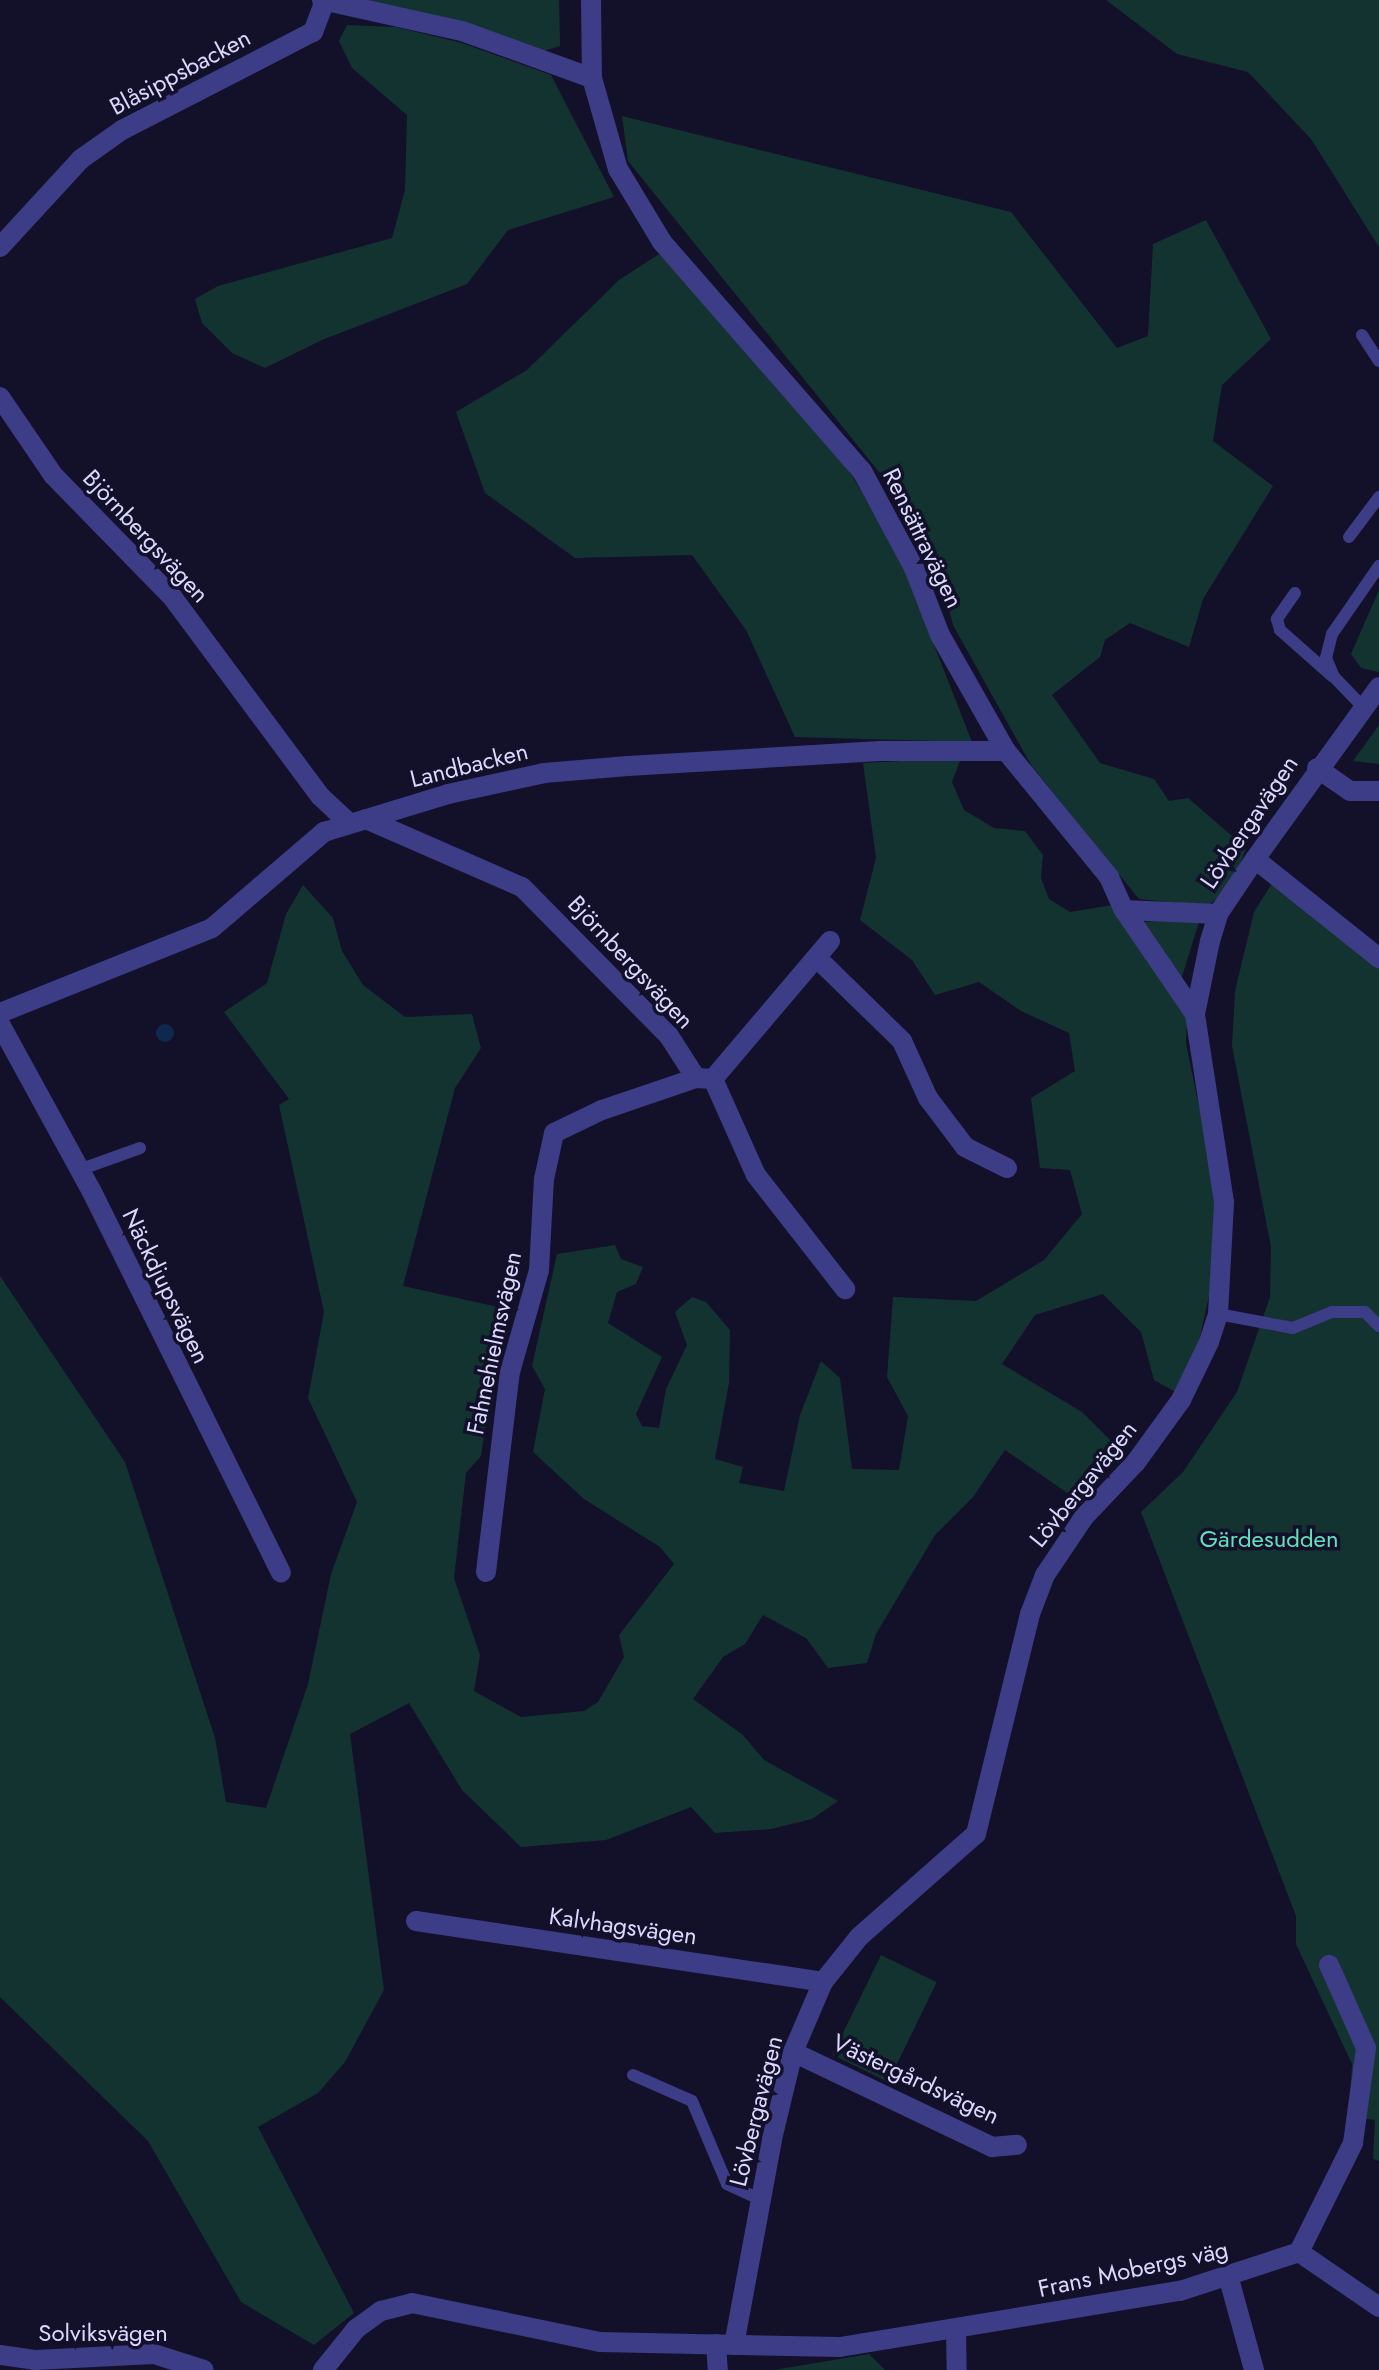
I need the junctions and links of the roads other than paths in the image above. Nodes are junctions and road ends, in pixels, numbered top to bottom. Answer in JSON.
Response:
{"nodes":[{"id":1,"x":324,"y":0,"type":"edge"},
{"id":2,"x":591,"y":0,"type":"edge"},
{"id":3,"x":592,"y":78,"type":"junction"},
{"id":4,"x":0,"y":247,"type":"edge"},
{"id":5,"x":1362,"y":335,"type":"dead end"},
{"id":6,"x":1379,"y":361,"type":"edge"},
{"id":7,"x":0,"y":397,"type":"edge"},
{"id":8,"x":1379,"y":497,"type":"edge"},
{"id":9,"x":1349,"y":537,"type":"dead end"},
{"id":10,"x":1379,"y":566,"type":"edge"},
{"id":11,"x":1295,"y":593,"type":"dead end"},
{"id":12,"x":1334,"y":677,"type":"junction"},
{"id":13,"x":1379,"y":687,"type":"edge"},
{"id":14,"x":1363,"y":707,"type":"junction"},
{"id":15,"x":1006,"y":751,"type":"junction"},
{"id":16,"x":1317,"y":768,"type":"junction"},
{"id":17,"x":1379,"y":791,"type":"edge"},
{"id":18,"x":357,"y":820,"type":"junction"},
{"id":19,"x":1255,"y":859,"type":"junction"},
{"id":20,"x":1124,"y":910,"type":"junction"},
{"id":21,"x":1218,"y":914,"type":"junction"},
{"id":22,"x":830,"y":941,"type":"dead end"},
{"id":23,"x":817,"y":958,"type":"junction"},
{"id":24,"x":1379,"y":958,"type":"edge"},
{"id":25,"x":0,"y":1013,"type":"edge"},
{"id":26,"x":1195,"y":1014,"type":"junction"},
{"id":27,"x":0,"y":1024,"type":"edge"},
{"id":28,"x":704,"y":1079,"type":"junction"},
{"id":29,"x":140,"y":1148,"type":"dead end"},
{"id":30,"x":1007,"y":1168,"type":"dead end"},
{"id":31,"x":79,"y":1170,"type":"junction"},
{"id":32,"x":845,"y":1289,"type":"dead end"},
{"id":33,"x":1218,"y":1314,"type":"junction"},
{"id":34,"x":1379,"y":1326,"type":"edge"},
{"id":35,"x":281,"y":1572,"type":"dead end"},
{"id":36,"x":486,"y":1572,"type":"dead end"},
{"id":37,"x":416,"y":1921,"type":"dead end"},
{"id":38,"x":1329,"y":1965,"type":"dead end"},
{"id":39,"x":823,"y":1982,"type":"junction"},
{"id":40,"x":793,"y":2052,"type":"junction"},
{"id":41,"x":633,"y":2075,"type":"dead end"},
{"id":42,"x":1017,"y":2145,"type":"dead end"},
{"id":43,"x":761,"y":2200,"type":"junction"},
{"id":44,"x":1299,"y":2252,"type":"junction"},
{"id":45,"x":1229,"y":2279,"type":"junction"},
{"id":46,"x":1379,"y":2307,"type":"edge"},
{"id":47,"x":956,"y":2331,"type":"junction"},
{"id":48,"x":725,"y":2344,"type":"junction"},
{"id":49,"x":0,"y":2355,"type":"edge"},
{"id":50,"x":34,"y":2365,"type":"edge"},
{"id":51,"x":204,"y":2370,"type":"edge"},
{"id":52,"x":323,"y":2370,"type":"edge"},
{"id":53,"x":718,"y":2370,"type":"edge"},
{"id":54,"x":957,"y":2370,"type":"edge"},
{"id":55,"x":1254,"y":2370,"type":"edge"}],
"edges":[{"from":1,"to":3,"type":"street"},
{"from":1,"to":4,"type":"street","name":"Blåsippsbacken"},
{"from":2,"to":3,"type":"street","name":"Rensättravägen"},
{"from":3,"to":15,"type":"street","name":"Rensättravägen"},
{"from":5,"to":6,"type":"lane"},
{"from":7,"to":18,"type":"street","name":"Björnbergsvägen"},
{"from":8,"to":9,"type":"lane"},
{"from":10,"to":12,"type":"lane"},
{"from":11,"to":12,"type":"lane"},
{"from":12,"to":14,"type":"lane"},
{"from":13,"to":14,"type":"street","name":"Lövbergavägen"},
{"from":14,"to":16,"type":"street","name":"Lövbergavägen"},
{"from":15,"to":18,"type":"street","name":"Landbacken"},
{"from":15,"to":20,"type":"street","name":"Rensättravägen"},
{"from":16,"to":17,"type":"street"},
{"from":16,"to":19,"type":"street","name":"Lövbergavägen"},
{"from":18,"to":25,"type":"street","name":"Landbacken"},
{"from":18,"to":28,"type":"street","name":"Björnbergsvägen"},
{"from":19,"to":21,"type":"street","name":"Lövbergavägen"},
{"from":19,"to":24,"type":"street"},
{"from":20,"to":21,"type":"street"},
{"from":20,"to":26,"type":"street","name":"Rensättravägen"},
{"from":21,"to":26,"type":"street","name":"Lövbergavägen"},
{"from":22,"to":23,"type":"street","name":"Fahnehielmsvägen"},
{"from":23,"to":28,"type":"street","name":"Fahnehielmsvägen"},
{"from":23,"to":30,"type":"street"},
{"from":26,"to":33,"type":"street","name":"Lövbergavägen"},
{"from":27,"to":31,"type":"street","name":"Näckdjupsvägen"},
{"from":28,"to":32,"type":"street","name":"Björnbergsvägen"},
{"from":28,"to":36,"type":"street","name":"Fahnehielmsvägen"},
{"from":29,"to":31,"type":"lane"},
{"from":31,"to":35,"type":"street","name":"Näckdjupsvägen"},
{"from":33,"to":34,"type":"lane"},
{"from":33,"to":39,"type":"street","name":"Lövbergavägen"},
{"from":37,"to":39,"type":"street","name":"Kalvhagsvägen"},
{"from":38,"to":44,"type":"street"},
{"from":39,"to":40,"type":"street","name":"Lövbergavägen"},
{"from":40,"to":42,"type":"street","name":"Västergårdsvägen"},
{"from":40,"to":43,"type":"street","name":"Lövbergavägen"},
{"from":41,"to":43,"type":"lane"},
{"from":43,"to":48,"type":"street","name":"Lövbergavägen"},
{"from":44,"to":45,"type":"street","name":"Frans Mobergs väg"},
{"from":44,"to":46,"type":"street"},
{"from":45,"to":47,"type":"street","name":"Frans Mobergs väg"},
{"from":45,"to":55,"type":"street"},
{"from":47,"to":48,"type":"street","name":"Frans Mobergs väg"},
{"from":47,"to":54,"type":"street"},
{"from":48,"to":52,"type":"street"},
{"from":48,"to":53,"type":"street","name":"Lövbergavägen"},
{"from":49,"to":50,"type":"street","name":"Solviksvägen"},
{"from":50,"to":51,"type":"street","name":"Solviksvägen"}]}
